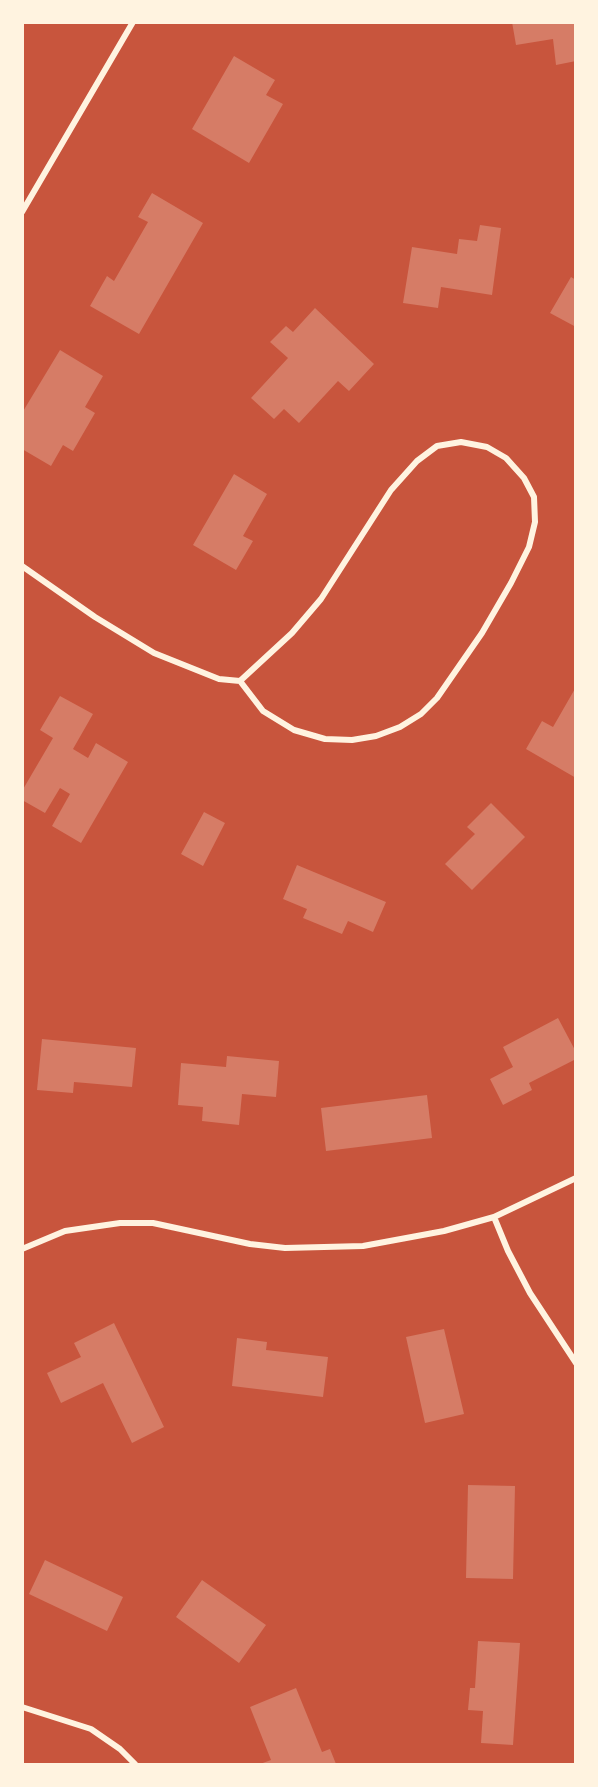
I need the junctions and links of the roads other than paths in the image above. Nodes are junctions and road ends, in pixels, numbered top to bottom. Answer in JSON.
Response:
{"nodes":[{"id":1,"x":133,"y":22,"type":"edge"},
{"id":2,"x":22,"y":212,"type":"edge"},
{"id":3,"x":22,"y":566,"type":"edge"},
{"id":4,"x":240,"y":681,"type":"junction"},
{"id":5,"x":576,"y":1178,"type":"edge"},
{"id":6,"x":494,"y":1217,"type":"junction"},
{"id":7,"x":22,"y":1249,"type":"edge"},
{"id":8,"x":576,"y":1363,"type":"edge"},
{"id":9,"x":22,"y":1707,"type":"edge"},
{"id":10,"x":135,"y":1764,"type":"edge"}],
"edges":[{"from":1,"to":2,"type":"street"},
{"from":3,"to":4,"type":"street"},
{"from":4,"to":4,"type":"street"},
{"from":5,"to":6,"type":"street"},
{"from":6,"to":7,"type":"street"},
{"from":6,"to":8,"type":"street"},
{"from":9,"to":10,"type":"street"}]}
